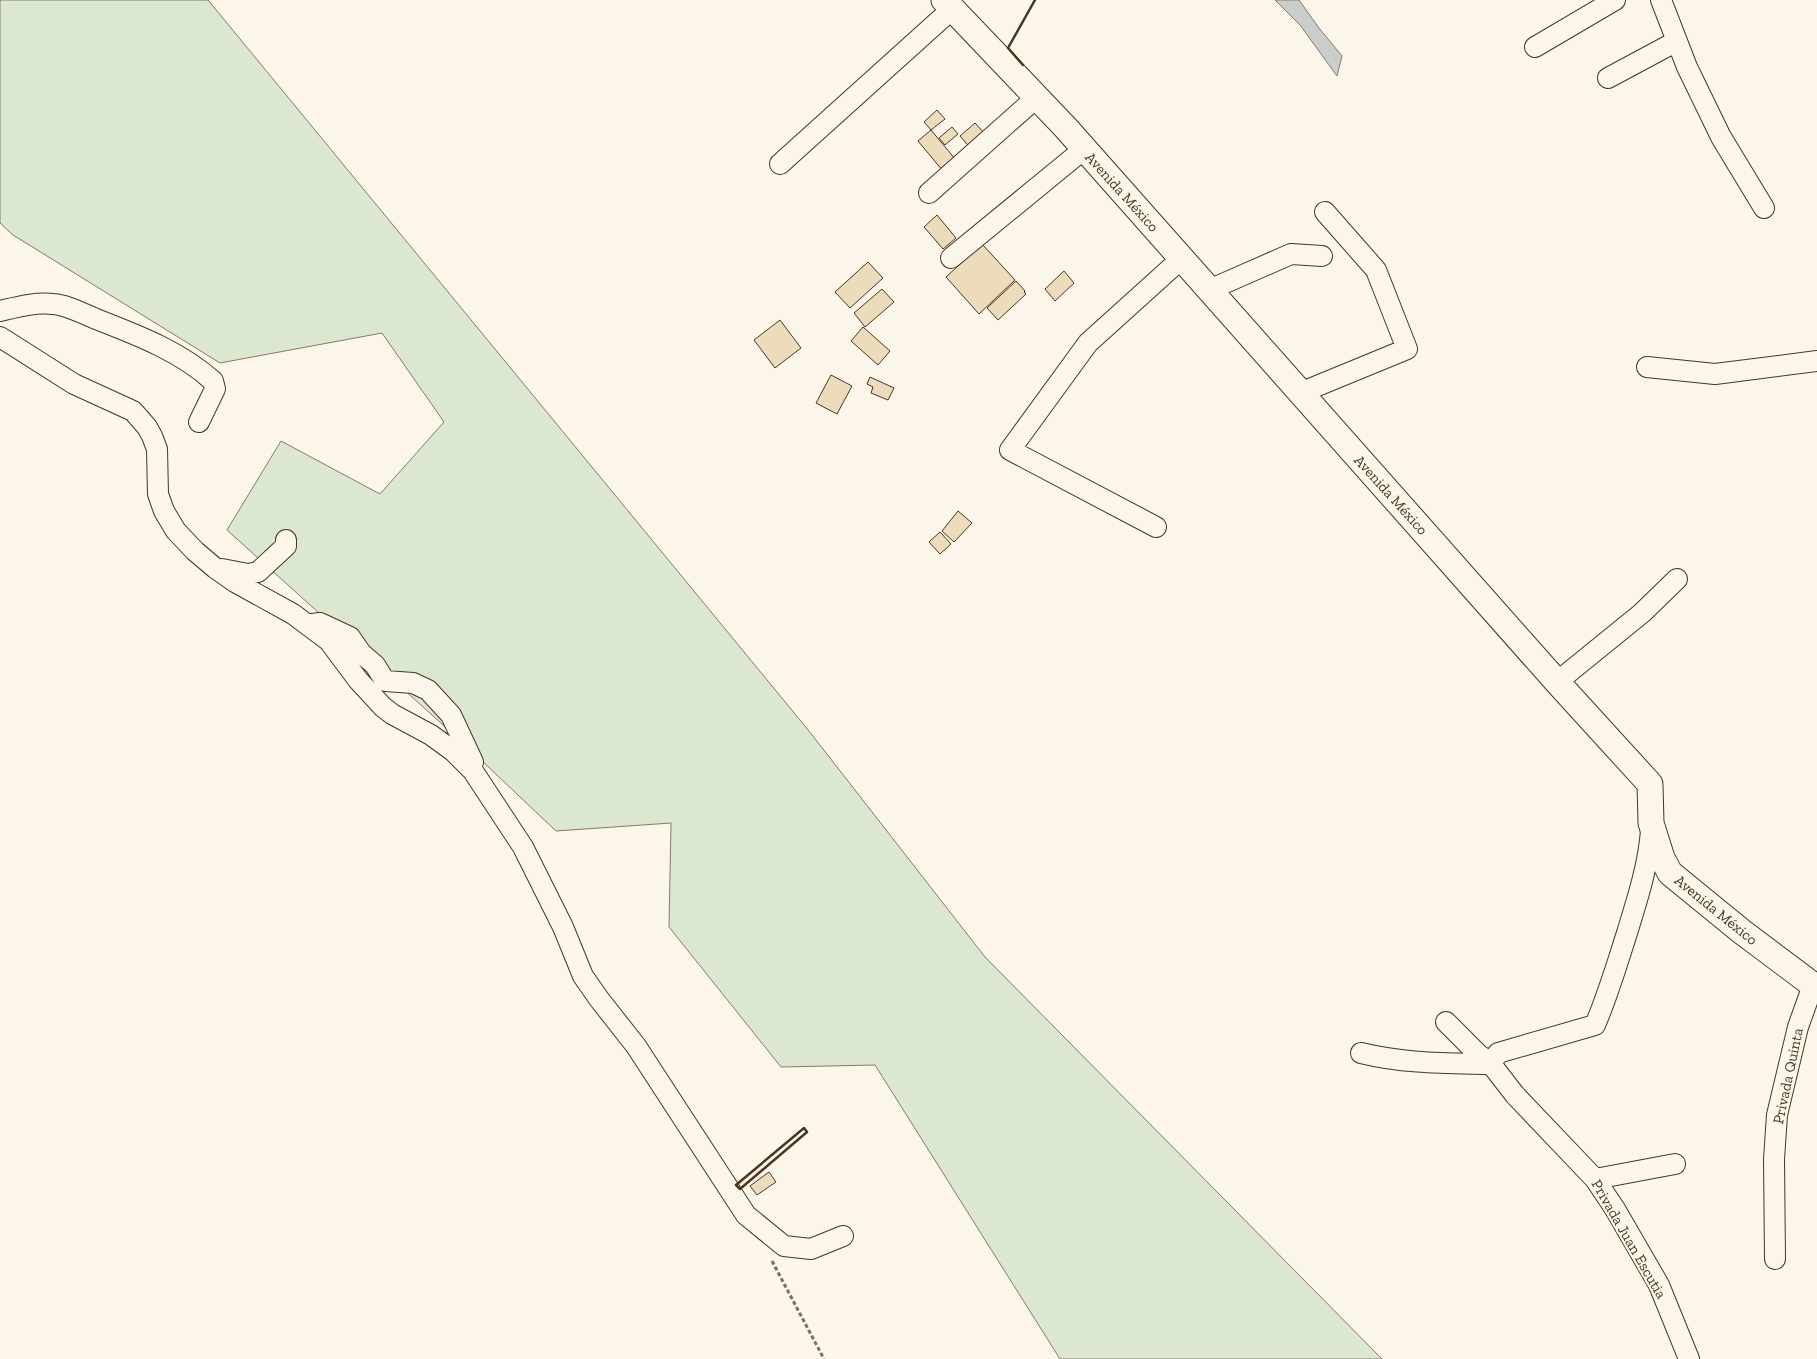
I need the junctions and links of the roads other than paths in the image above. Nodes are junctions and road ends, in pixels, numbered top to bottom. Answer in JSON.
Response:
{"nodes":[{"id":1,"x":1615,"y":0,"type":"edge"},
{"id":2,"x":1662,"y":0,"type":"edge"},
{"id":3,"x":948,"y":4,"type":"edge"},
{"id":4,"x":1583,"y":8,"type":"edge"},
{"id":5,"x":1677,"y":41,"type":"junction"},
{"id":6,"x":1534,"y":47,"type":"dead end"},
{"id":7,"x":1608,"y":78,"type":"dead end"},
{"id":8,"x":1037,"y":97,"type":"junction"},
{"id":9,"x":1084,"y":149,"type":"junction"},
{"id":10,"x":780,"y":164,"type":"dead end"},
{"id":11,"x":929,"y":193,"type":"dead end"},
{"id":12,"x":1764,"y":208,"type":"dead end"},
{"id":13,"x":1325,"y":212,"type":"dead end"},
{"id":14,"x":1322,"y":256,"type":"dead end"},
{"id":15,"x":951,"y":258,"type":"dead end"},
{"id":16,"x":1182,"y":259,"type":"junction"},
{"id":17,"x":1209,"y":290,"type":"junction"},
{"id":18,"x":0,"y":311,"type":"edge"},
{"id":19,"x":0,"y":337,"type":"edge"},
{"id":20,"x":1817,"y":361,"type":"edge"},
{"id":21,"x":1647,"y":367,"type":"dead end"},
{"id":22,"x":1300,"y":392,"type":"junction"},
{"id":23,"x":198,"y":422,"type":"dead end"},
{"id":24,"x":1156,"y":527,"type":"dead end"},
{"id":25,"x":286,"y":540,"type":"dead end"},
{"id":26,"x":215,"y":568,"type":"junction"},
{"id":27,"x":1677,"y":579,"type":"dead end"},
{"id":28,"x":308,"y":625,"type":"junction"},
{"id":29,"x":1557,"y":682,"type":"junction"},
{"id":30,"x":480,"y":780,"type":"junction"},
{"id":31,"x":1651,"y":823,"type":"junction"},
{"id":32,"x":1815,"y":986,"type":"edge"},
{"id":33,"x":1446,"y":1022,"type":"dead end"},
{"id":34,"x":1361,"y":1053,"type":"dead end"},
{"id":35,"x":1492,"y":1064,"type":"junction"},
{"id":36,"x":1675,"y":1164,"type":"dead end"},
{"id":37,"x":1595,"y":1179,"type":"junction"},
{"id":38,"x":843,"y":1236,"type":"dead end"},
{"id":39,"x":1775,"y":1259,"type":"dead end"},
{"id":40,"x":1688,"y":1359,"type":"edge"}],
"edges":[{"from":1,"to":4,"type":"street"},
{"from":2,"to":5,"type":"street"},
{"from":3,"to":8,"type":"main road","name":"Avenida México"},
{"from":3,"to":10,"type":"street"},
{"from":4,"to":6,"type":"street"},
{"from":5,"to":7,"type":"street"},
{"from":5,"to":12,"type":"street"},
{"from":8,"to":9,"type":"main road","name":"Avenida México"},
{"from":8,"to":11,"type":"street"},
{"from":9,"to":15,"type":"street"},
{"from":9,"to":16,"type":"main road","name":"Avenida México"},
{"from":13,"to":22,"type":"street"},
{"from":14,"to":17,"type":"street"},
{"from":16,"to":17,"type":"main road","name":"Avenida México"},
{"from":16,"to":24,"type":"street"},
{"from":17,"to":22,"type":"main road","name":"Avenida México"},
{"from":18,"to":23,"type":"street"},
{"from":19,"to":26,"type":"street"},
{"from":20,"to":21,"type":"street"},
{"from":22,"to":29,"type":"main road","name":"Avenida México"},
{"from":25,"to":26,"type":"street"},
{"from":26,"to":28,"type":"street"},
{"from":27,"to":29,"type":"street"},
{"from":28,"to":30,"type":"street"},
{"from":28,"to":30,"type":"street"},
{"from":29,"to":31,"type":"main road","name":"Avenida México"},
{"from":30,"to":38,"type":"street"},
{"from":31,"to":32,"type":"main road","name":"Avenida México"},
{"from":31,"to":35,"type":"street"},
{"from":32,"to":39,"type":"street","name":"Privada Quinta"},
{"from":33,"to":35,"type":"street","name":"Privada Juan Escutia"},
{"from":34,"to":35,"type":"street"},
{"from":35,"to":37,"type":"street","name":"Privada Juan Escutia"},
{"from":36,"to":37,"type":"street"},
{"from":37,"to":40,"type":"street","name":"Privada Juan Escutia"}]}
